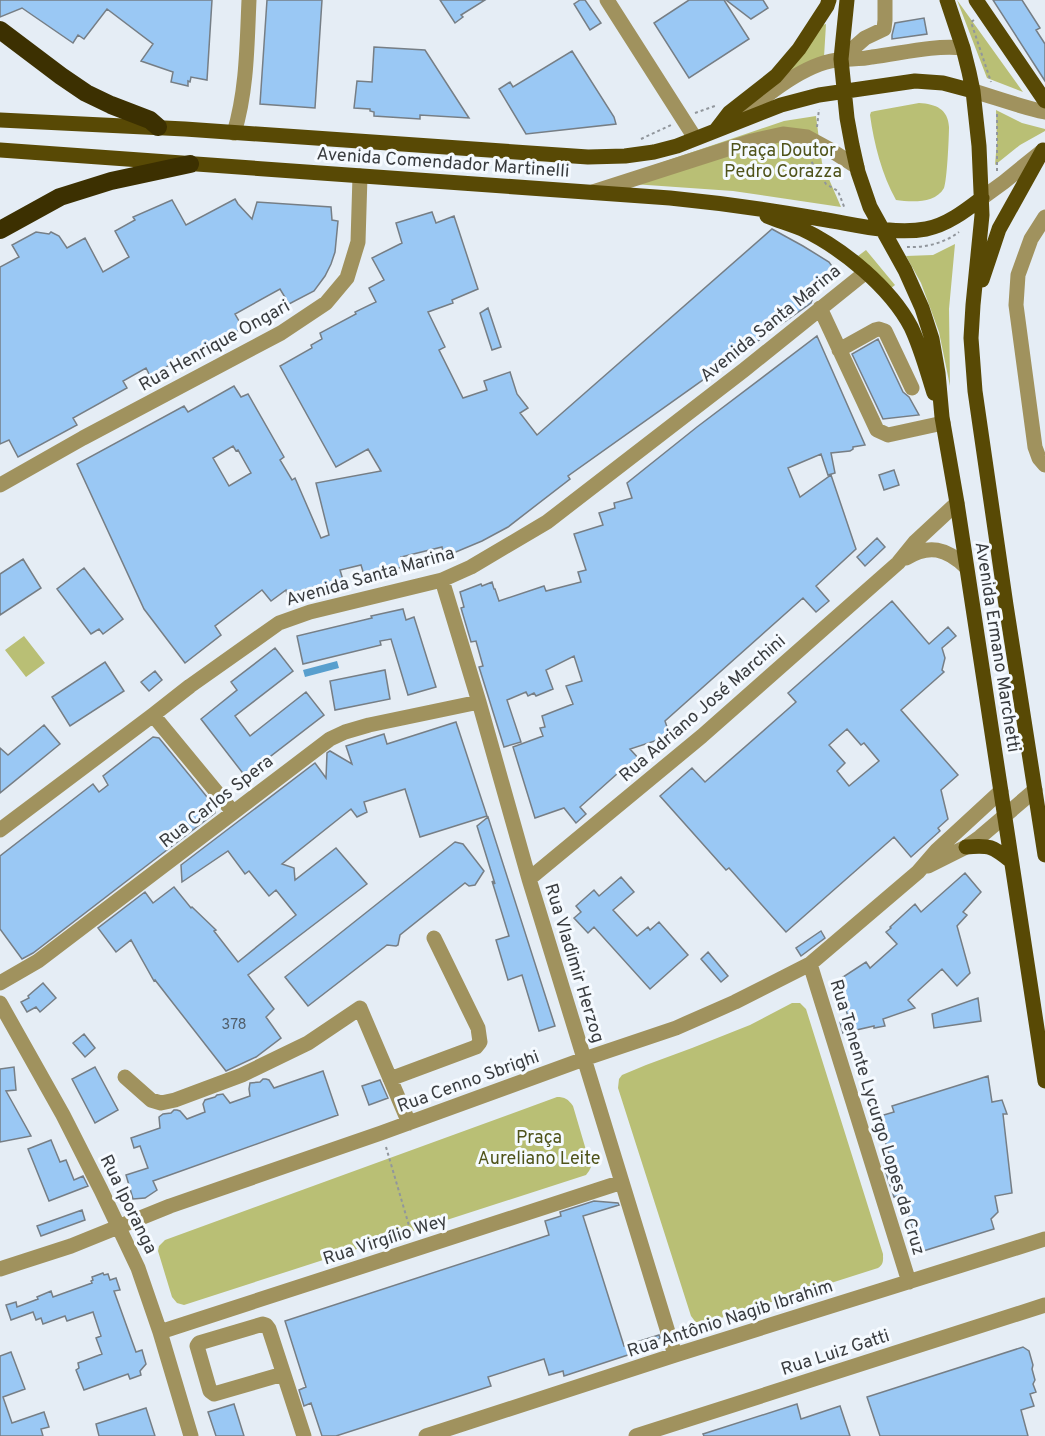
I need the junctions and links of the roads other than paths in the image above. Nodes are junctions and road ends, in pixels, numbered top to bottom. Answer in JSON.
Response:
{"nodes":[{"id":1,"x":249,"y":0,"type":"edge"},
{"id":2,"x":607,"y":0,"type":"edge"},
{"id":3,"x":829,"y":0,"type":"edge"},
{"id":4,"x":847,"y":0,"type":"edge"},
{"id":5,"x":885,"y":0,"type":"edge"},
{"id":6,"x":947,"y":0,"type":"edge"},
{"id":7,"x":976,"y":0,"type":"edge"},
{"id":8,"x":0,"y":30,"type":"edge"},
{"id":9,"x":963,"y":48,"type":"junction"},
{"id":10,"x":841,"y":59,"type":"junction"},
{"id":11,"x":845,"y":91,"type":"junction"},
{"id":12,"x":973,"y":91,"type":"junction"},
{"id":13,"x":1045,"y":101,"type":"edge"},
{"id":14,"x":1045,"y":112,"type":"edge"},
{"id":15,"x":0,"y":120,"type":"edge"},
{"id":16,"x":735,"y":122,"type":"junction"},
{"id":17,"x":158,"y":128,"type":"junction"},
{"id":18,"x":716,"y":130,"type":"junction"},
{"id":19,"x":234,"y":133,"type":"junction"},
{"id":20,"x":694,"y":138,"type":"junction"},
{"id":21,"x":1044,"y":149,"type":"edge"},
{"id":22,"x":0,"y":150,"type":"edge"},
{"id":23,"x":190,"y":164,"type":"junction"},
{"id":24,"x":857,"y":167,"type":"junction"},
{"id":25,"x":360,"y":176,"type":"junction"},
{"id":26,"x":593,"y":192,"type":"junction"},
{"id":27,"x":982,"y":198,"type":"junction"},
{"id":28,"x":736,"y":205,"type":"junction"},
{"id":29,"x":1045,"y":217,"type":"edge"},
{"id":30,"x":881,"y":228,"type":"junction"},
{"id":31,"x":0,"y":230,"type":"edge"},
{"id":32,"x":866,"y":272,"type":"junction"},
{"id":33,"x":972,"y":305,"type":"junction"},
{"id":34,"x":820,"y":308,"type":"junction"},
{"id":35,"x":839,"y":350,"type":"junction"},
{"id":36,"x":912,"y":388,"type":"dead end"},
{"id":37,"x":942,"y":420,"type":"junction"},
{"id":38,"x":1045,"y":465,"type":"edge"},
{"id":39,"x":0,"y":485,"type":"edge"},
{"id":40,"x":957,"y":503,"type":"junction"},
{"id":41,"x":898,"y":563,"type":"junction"},
{"id":42,"x":966,"y":567,"type":"junction"},
{"id":43,"x":442,"y":580,"type":"junction"},
{"id":44,"x":479,"y":702,"type":"junction"},
{"id":45,"x":153,"y":715,"type":"junction"},
{"id":46,"x":1035,"y":790,"type":"junction"},
{"id":47,"x":1001,"y":791,"type":"junction"},
{"id":48,"x":233,"y":812,"type":"junction"},
{"id":49,"x":1004,"y":816,"type":"junction"},
{"id":50,"x":0,"y":830,"type":"edge"},
{"id":51,"x":1044,"y":845,"type":"edge"},
{"id":52,"x":966,"y":847,"type":"junction"},
{"id":53,"x":1011,"y":861,"type":"junction"},
{"id":54,"x":918,"y":872,"type":"junction"},
{"id":55,"x":529,"y":879,"type":"junction"},
{"id":56,"x":434,"y":938,"type":"dead end"},
{"id":57,"x":810,"y":964,"type":"junction"},
{"id":58,"x":0,"y":983,"type":"edge"},
{"id":59,"x":0,"y":1003,"type":"edge"},
{"id":60,"x":584,"y":1059,"type":"junction"},
{"id":61,"x":125,"y":1077,"type":"dead end"},
{"id":62,"x":390,"y":1079,"type":"junction"},
{"id":63,"x":1045,"y":1081,"type":"edge"},
{"id":64,"x":409,"y":1123,"type":"junction"},
{"id":65,"x":622,"y":1182,"type":"junction"},
{"id":66,"x":118,"y":1227,"type":"junction"},
{"id":67,"x":1045,"y":1239,"type":"edge"},
{"id":68,"x":0,"y":1269,"type":"edge"},
{"id":69,"x":909,"y":1282,"type":"junction"},
{"id":70,"x":1045,"y":1305,"type":"edge"},
{"id":71,"x":160,"y":1332,"type":"junction"},
{"id":72,"x":675,"y":1355,"type":"junction"},
{"id":73,"x":283,"y":1374,"type":"junction"},
{"id":74,"x":191,"y":1436,"type":"edge"},
{"id":75,"x":304,"y":1436,"type":"edge"},
{"id":76,"x":426,"y":1436,"type":"edge"},
{"id":77,"x":636,"y":1436,"type":"edge"}],
"edges":[{"from":1,"to":19,"type":"street"},
{"from":2,"to":20,"type":"street"},
{"from":3,"to":18,"type":"main road"},
{"from":4,"to":10,"type":"main road"},
{"from":5,"to":10,"type":"street"},
{"from":6,"to":9,"type":"main road"},
{"from":7,"to":13,"type":"main road"},
{"from":8,"to":17,"type":"highway"},
{"from":9,"to":10,"type":"street"},
{"from":9,"to":12,"type":"main road"},
{"from":10,"to":11,"type":"main road"},
{"from":10,"to":16,"type":"street","name":"Avenida Comendador Martinelli"},
{"from":11,"to":12,"type":"main road"},
{"from":11,"to":16,"type":"main road","name":"Avenida Comendador Martinelli"},
{"from":11,"to":24,"type":"main road"},
{"from":12,"to":14,"type":"street"},
{"from":12,"to":27,"type":"main road"},
{"from":15,"to":17,"type":"main road","name":"Avenida Comendador Martinelli"},
{"from":16,"to":18,"type":"main road","name":"Avenida Comendador Martinelli"},
{"from":17,"to":19,"type":"main road","name":"Avenida Comendador Martinelli"},
{"from":18,"to":20,"type":"main road","name":"Avenida Comendador Martinelli"},
{"from":19,"to":20,"type":"main road","name":"Avenida Comendador Martinelli"},
{"from":21,"to":27,"type":"street"},
{"from":21,"to":33,"type":"main road"},
{"from":22,"to":23,"type":"main road","name":"Avenida Comendador Martinelli"},
{"from":23,"to":25,"type":"main road","name":"Avenida Comendador Martinelli"},
{"from":23,"to":31,"type":"highway"},
{"from":24,"to":26,"type":"street"},
{"from":24,"to":30,"type":"main road"},
{"from":25,"to":26,"type":"main road","name":"Avenida Comendador Martinelli"},
{"from":25,"to":39,"type":"street","name":"Rua Henrique Ongari"},
{"from":26,"to":28,"type":"main road","name":"Avenida Comendador Martinelli"},
{"from":27,"to":30,"type":"main road"},
{"from":27,"to":33,"type":"main road","name":"Avenida Ermano Marchetti"},
{"from":28,"to":30,"type":"main road","name":"Avenida Comendador Martinelli"},
{"from":28,"to":32,"type":"main road"},
{"from":29,"to":38,"type":"street"},
{"from":30,"to":37,"type":"main road","name":"Avenida Ermano Marchetti"},
{"from":32,"to":34,"type":"street","name":"Avenida Santa Marina"},
{"from":32,"to":37,"type":"main road"},
{"from":33,"to":46,"type":"main road","name":"Avenida Ermano Marchetti"},
{"from":34,"to":35,"type":"street"},
{"from":34,"to":43,"type":"street","name":"Avenida Santa Marina"},
{"from":35,"to":36,"type":"street"},
{"from":35,"to":37,"type":"street"},
{"from":37,"to":40,"type":"main road","name":"Avenida Ermano Marchetti"},
{"from":40,"to":41,"type":"street","name":"Rua Adriano José Marchini"},
{"from":40,"to":42,"type":"main road","name":"Avenida Ermano Marchetti"},
{"from":41,"to":42,"type":"street","name":"Rua Adriano José Marchini"},
{"from":41,"to":55,"type":"street","name":"Rua Adriano José Marchini"},
{"from":42,"to":47,"type":"main road","name":"Avenida Ermano Marchetti"},
{"from":43,"to":44,"type":"street","name":"Rua Vladimir Herzog"},
{"from":43,"to":45,"type":"street","name":"Avenida Santa Marina"},
{"from":44,"to":48,"type":"street","name":"Rua Carlos Spera"},
{"from":44,"to":55,"type":"street","name":"Rua Vladimir Herzog"},
{"from":45,"to":48,"type":"street"},
{"from":45,"to":50,"type":"street","name":"Avenida Santa Marina"},
{"from":46,"to":49,"type":"street","name":"Rua Cenno Sbrighi"},
{"from":46,"to":51,"type":"main road","name":"Avenida Ermano Marchetti"},
{"from":47,"to":49,"type":"main road","name":"Avenida Ermano Marchetti"},
{"from":47,"to":54,"type":"street","name":"Rua Cenno Sbrighi"},
{"from":48,"to":58,"type":"street","name":"Rua Carlos Spera"},
{"from":49,"to":52,"type":"street","name":"Rua Cenno Sbrighi"},
{"from":49,"to":53,"type":"main road","name":"Avenida Ermano Marchetti"},
{"from":52,"to":53,"type":"main road"},
{"from":52,"to":54,"type":"street","name":"Rua Cenno Sbrighi"},
{"from":53,"to":63,"type":"main road","name":"Avenida Ermano Marchetti"},
{"from":54,"to":57,"type":"street","name":"Rua Cenno Sbrighi"},
{"from":55,"to":60,"type":"street","name":"Rua Vladimir Herzog"},
{"from":56,"to":62,"type":"street"},
{"from":57,"to":60,"type":"street","name":"Rua Cenno Sbrighi"},
{"from":57,"to":69,"type":"street","name":"Rua Tenente Lycurgo Lopes da Cruz"},
{"from":59,"to":66,"type":"street","name":"Rua Iporanga"},
{"from":60,"to":64,"type":"street","name":"Rua Cenno Sbrighi"},
{"from":60,"to":65,"type":"street","name":"Rua Vladimir Herzog"},
{"from":61,"to":62,"type":"street"},
{"from":62,"to":64,"type":"street"},
{"from":64,"to":66,"type":"street","name":"Rua Cenno Sbrighi"},
{"from":65,"to":71,"type":"street","name":"Rua Virgílio Wey"},
{"from":65,"to":72,"type":"street","name":"Rua Vladimir Herzog"},
{"from":66,"to":68,"type":"street","name":"Rua Cenno Sbrighi"},
{"from":66,"to":71,"type":"street","name":"Rua Iporanga"},
{"from":67,"to":69,"type":"street","name":"Rua Antônio Nagib Ibrahim"},
{"from":69,"to":72,"type":"street","name":"Rua Antônio Nagib Ibrahim"},
{"from":70,"to":77,"type":"street","name":"Rua Luiz Gatti"},
{"from":71,"to":74,"type":"street","name":"Rua Iporanga"},
{"from":72,"to":76,"type":"street","name":"Rua Antônio Nagib Ibrahim"},
{"from":73,"to":73,"type":"street"},
{"from":73,"to":75,"type":"street"}]}
